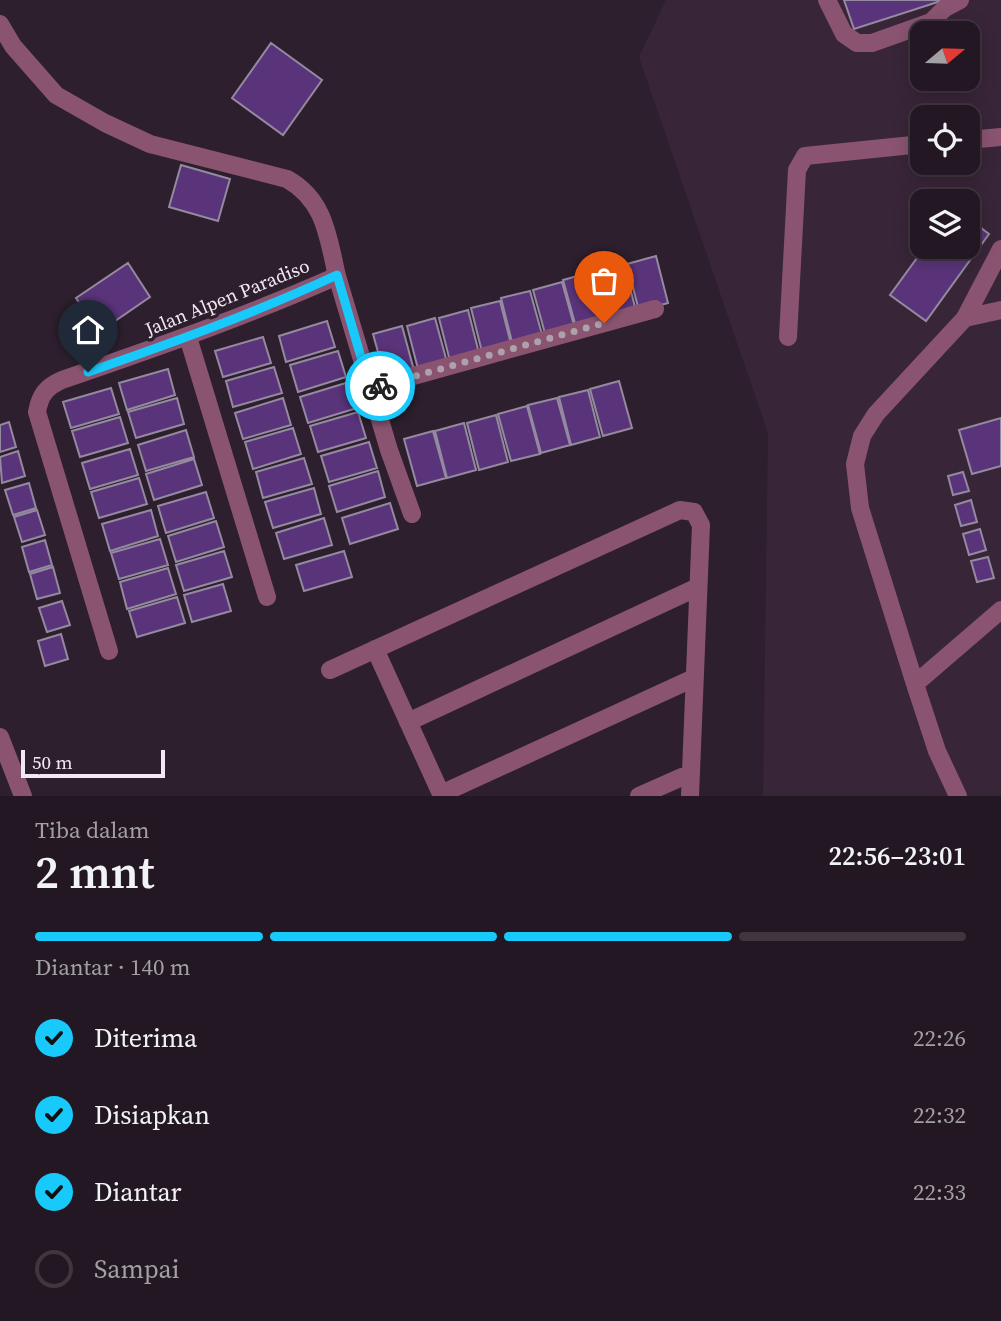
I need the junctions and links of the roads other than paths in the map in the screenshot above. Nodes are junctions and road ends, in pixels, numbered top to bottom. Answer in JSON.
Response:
{"nodes":[{"id":1,"x":827,"y":0,"type":"edge"},
{"id":2,"x":960,"y":0,"type":"edge"},
{"id":3,"x":0,"y":24,"type":"edge"},
{"id":4,"x":1001,"y":137,"type":"edge"},
{"id":5,"x":980,"y":139,"type":"edge"},
{"id":6,"x":910,"y":145,"type":"edge"},
{"id":7,"x":1001,"y":249,"type":"edge"},
{"id":8,"x":337,"y":275,"type":"junction"},
{"id":9,"x":655,"y":309,"type":"dead end"},
{"id":10,"x":1001,"y":310,"type":"edge"},
{"id":11,"x":965,"y":318,"type":"junction"},
{"id":12,"x":188,"y":337,"type":"junction"},
{"id":13,"x":788,"y":337,"type":"dead end"},
{"id":14,"x":370,"y":388,"type":"junction"},
{"id":15,"x":412,"y":514,"type":"dead end"},
{"id":16,"x":698,"y":587,"type":"junction"},
{"id":17,"x":267,"y":597,"type":"dead end"},
{"id":18,"x":1001,"y":610,"type":"edge"},
{"id":19,"x":375,"y":649,"type":"junction"},
{"id":20,"x":110,"y":651,"type":"dead end"},
{"id":21,"x":330,"y":670,"type":"dead end"},
{"id":22,"x":694,"y":678,"type":"junction"},
{"id":23,"x":915,"y":684,"type":"junction"},
{"id":24,"x":408,"y":722,"type":"junction"},
{"id":25,"x":0,"y":737,"type":"edge"},
{"id":26,"x":691,"y":773,"type":"junction"},
{"id":27,"x":441,"y":795,"type":"edge"},
{"id":28,"x":23,"y":796,"type":"edge"},
{"id":29,"x":639,"y":796,"type":"edge"},
{"id":30,"x":690,"y":796,"type":"edge"},
{"id":31,"x":958,"y":796,"type":"edge"}],
"edges":[{"from":1,"to":2,"type":"street"},
{"from":3,"to":8,"type":"street","name":"Jalan Alpen Paradiso"},
{"from":4,"to":5,"type":"street"},
{"from":6,"to":13,"type":"street"},
{"from":7,"to":11,"type":"street"},
{"from":8,"to":12,"type":"street","name":"Jalan Alpen Paradiso"},
{"from":8,"to":14,"type":"street"},
{"from":9,"to":14,"type":"street"},
{"from":10,"to":11,"type":"street"},
{"from":11,"to":23,"type":"street"},
{"from":12,"to":17,"type":"street"},
{"from":12,"to":20,"type":"street","name":"Jalan Alpen Paradiso"},
{"from":14,"to":15,"type":"street"},
{"from":16,"to":19,"type":"street"},
{"from":16,"to":22,"type":"street"},
{"from":16,"to":24,"type":"street"},
{"from":18,"to":23,"type":"street"},
{"from":19,"to":21,"type":"street"},
{"from":19,"to":24,"type":"street"},
{"from":22,"to":26,"type":"street"},
{"from":22,"to":27,"type":"street"},
{"from":23,"to":31,"type":"street"},
{"from":24,"to":27,"type":"street"},
{"from":25,"to":28,"type":"street"},
{"from":26,"to":29,"type":"street"},
{"from":26,"to":30,"type":"street"}]}
